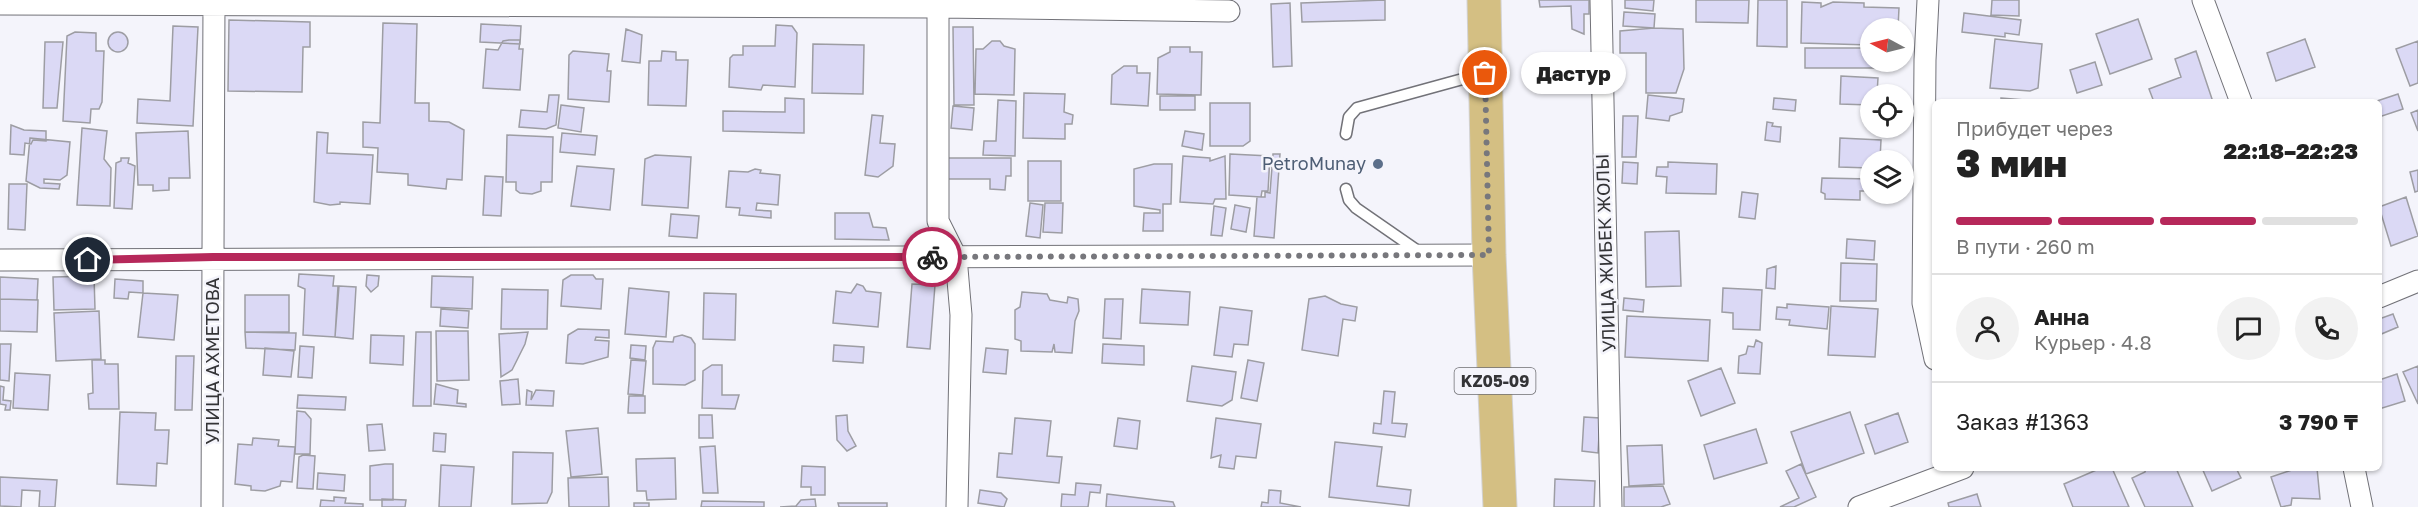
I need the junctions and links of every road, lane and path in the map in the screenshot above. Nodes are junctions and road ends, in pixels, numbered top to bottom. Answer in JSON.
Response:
{"nodes":[{"id":1,"x":1484,"y":0,"type":"edge"},
{"id":2,"x":1601,"y":0,"type":"edge"},
{"id":3,"x":1928,"y":0,"type":"edge"},
{"id":4,"x":2203,"y":0,"type":"edge"},
{"id":5,"x":214,"y":2,"type":"edge"},
{"id":6,"x":938,"y":3,"type":"edge"},
{"id":7,"x":0,"y":4,"type":"edge"},
{"id":8,"x":1229,"y":10,"type":"dead end"},
{"id":9,"x":1485,"y":73,"type":"junction"},
{"id":10,"x":2240,"y":99,"type":"edge"},
{"id":11,"x":1346,"y":134,"type":"dead end"},
{"id":12,"x":1346,"y":189,"type":"dead end"},
{"id":13,"x":1423,"y":254,"type":"junction"},
{"id":14,"x":1489,"y":255,"type":"junction"},
{"id":15,"x":213,"y":257,"type":"junction"},
{"id":16,"x":956,"y":257,"type":"junction"},
{"id":17,"x":0,"y":260,"type":"edge"},
{"id":18,"x":2418,"y":281,"type":"edge"},
{"id":19,"x":2382,"y":296,"type":"edge"},
{"id":20,"x":1932,"y":345,"type":"edge"},
{"id":21,"x":1955,"y":471,"type":"edge"},
{"id":22,"x":2355,"y":471,"type":"edge"},
{"id":23,"x":212,"y":507,"type":"edge"},
{"id":24,"x":957,"y":507,"type":"edge"},
{"id":25,"x":1500,"y":507,"type":"edge"},
{"id":26,"x":1611,"y":507,"type":"edge"},
{"id":27,"x":1859,"y":507,"type":"edge"},
{"id":28,"x":2362,"y":507,"type":"edge"}],
"edges":[{"from":1,"to":9,"type":"main road","number":"KZ05-09"},
{"from":2,"to":26,"type":"street","name":"УЛИЦА ЖИБЕК ЖОЛЫ"},
{"from":3,"to":20,"type":"street"},
{"from":4,"to":10,"type":"street"},
{"from":5,"to":6,"type":"street"},
{"from":5,"to":7,"type":"street"},
{"from":5,"to":15,"type":"street","name":"УЛИЦА АХМЕТОВА"},
{"from":6,"to":8,"type":"street"},
{"from":6,"to":16,"type":"street"},
{"from":9,"to":11,"type":"lane"},
{"from":9,"to":14,"type":"main road","number":"KZ05-09"},
{"from":12,"to":13,"type":"lane"},
{"from":13,"to":14,"type":"street"},
{"from":13,"to":16,"type":"street"},
{"from":14,"to":25,"type":"main road","number":"KZ05-09"},
{"from":15,"to":16,"type":"street"},
{"from":15,"to":17,"type":"street"},
{"from":15,"to":23,"type":"street","name":"УЛИЦА АХМЕТОВА"},
{"from":16,"to":24,"type":"street"},
{"from":18,"to":19,"type":"street"},
{"from":21,"to":27,"type":"street"},
{"from":22,"to":28,"type":"street"}]}
